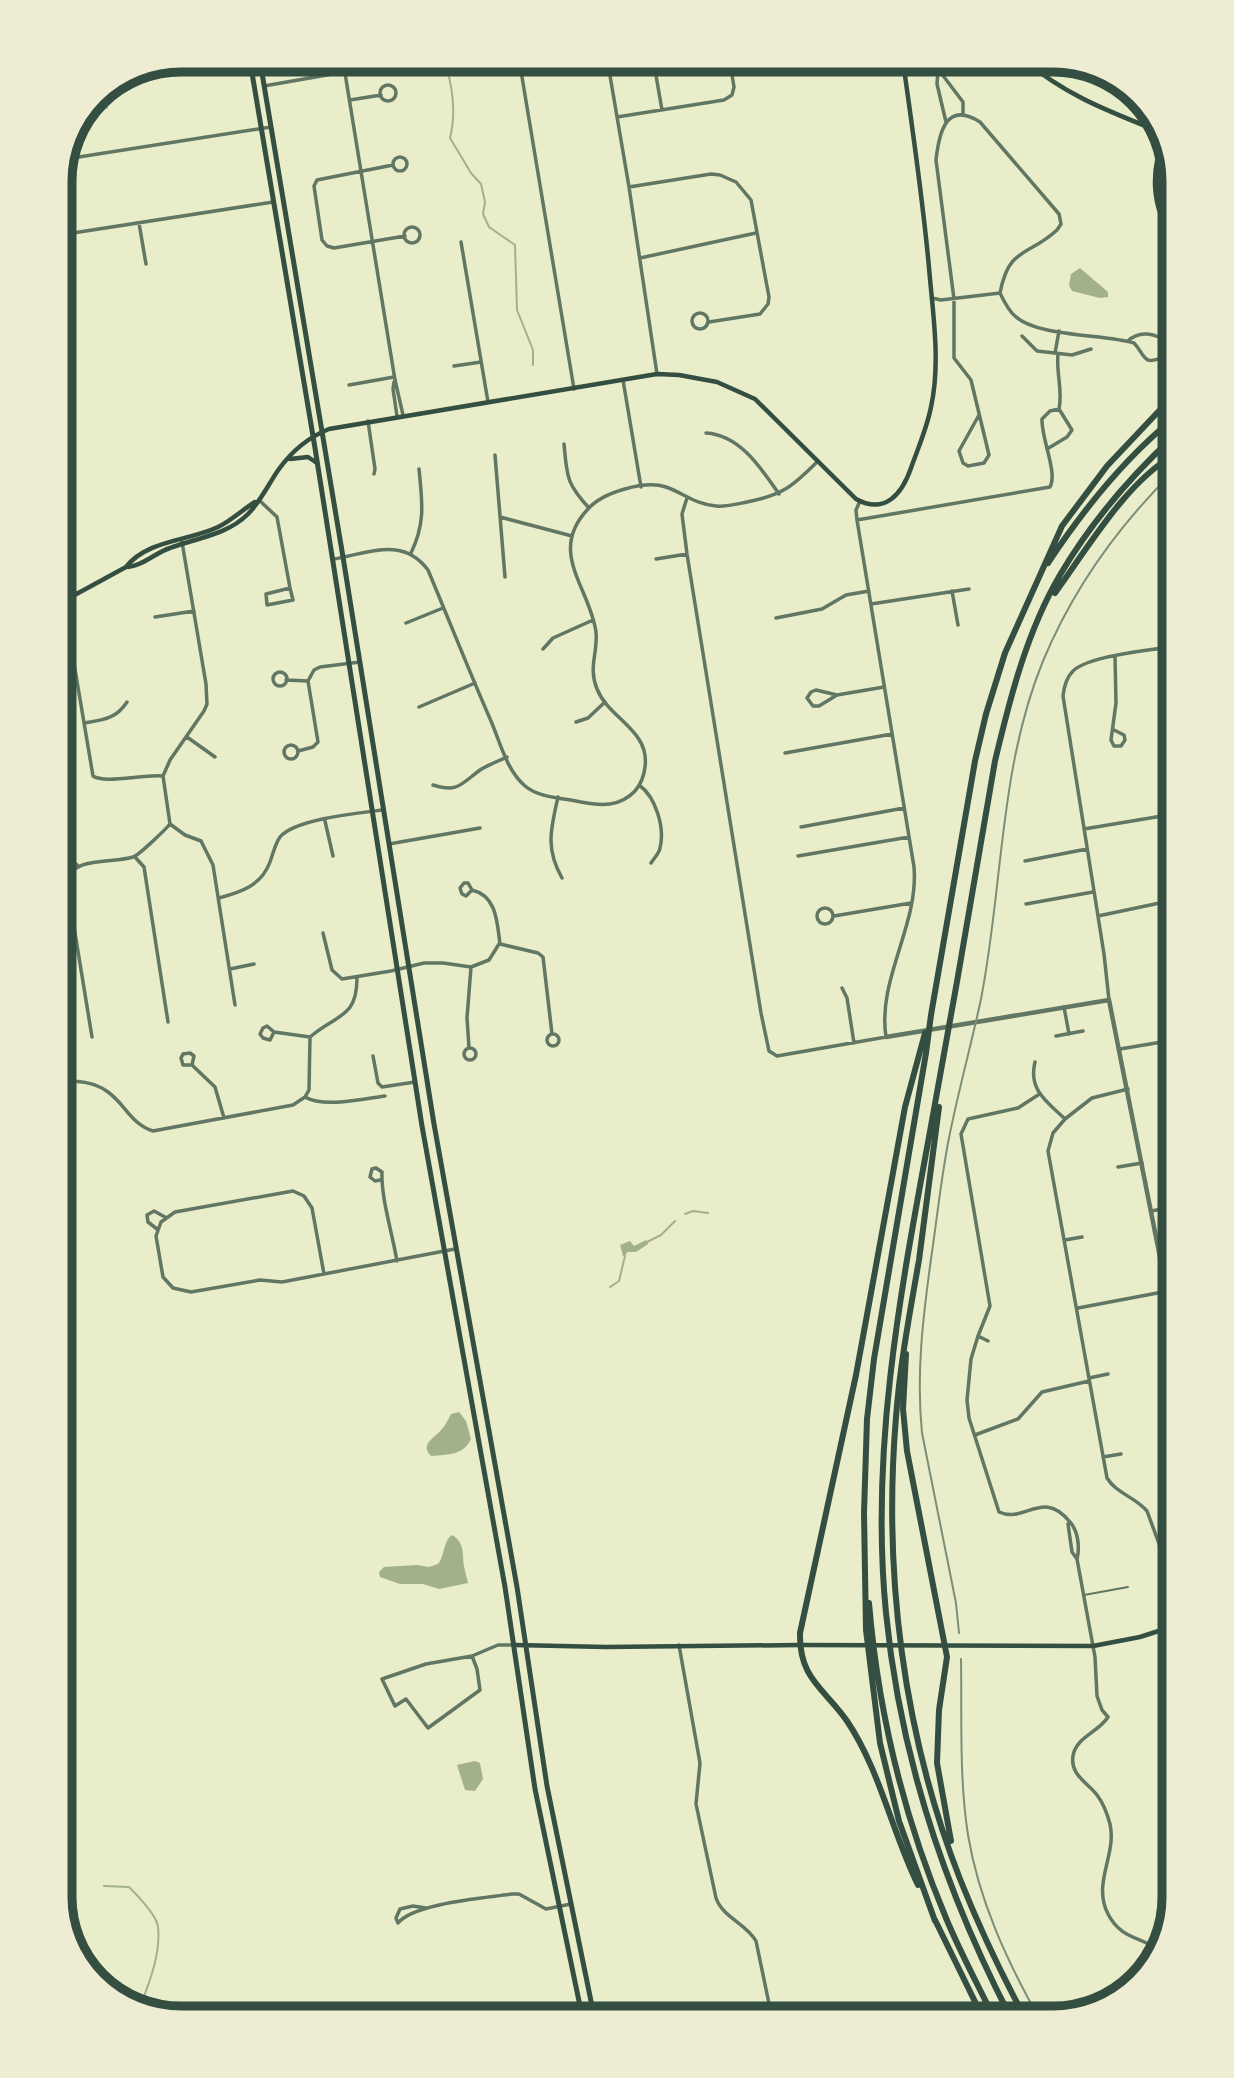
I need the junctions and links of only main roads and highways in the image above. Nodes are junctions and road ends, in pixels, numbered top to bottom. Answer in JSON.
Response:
{"nodes":[{"id":1,"x":252,"y":72,"type":"edge"},
{"id":2,"x":262,"y":72,"type":"edge"},
{"id":3,"x":905,"y":72,"type":"edge"},
{"id":4,"x":1041,"y":72,"type":"edge"},
{"id":5,"x":1148,"y":127,"type":"edge"},
{"id":6,"x":1159,"y":155,"type":"edge"},
{"id":7,"x":1162,"y":215,"type":"edge"},
{"id":8,"x":1162,"y":407,"type":"edge"},
{"id":9,"x":1162,"y":429,"type":"edge"},
{"id":10,"x":322,"y":432,"type":"junction"},
{"id":11,"x":313,"y":437,"type":"junction"},
{"id":12,"x":1162,"y":448,"type":"edge"},
{"id":13,"x":286,"y":461,"type":"junction"},
{"id":14,"x":317,"y":463,"type":"junction"},
{"id":15,"x":1162,"y":464,"type":"edge"},
{"id":16,"x":1037,"y":580,"type":"junction"},
{"id":17,"x":72,"y":596,"type":"edge"},
{"id":18,"x":1045,"y":606,"type":"junction"},
{"id":19,"x":931,"y":1015,"type":"junction"},
{"id":20,"x":947,"y":1040,"type":"junction"},
{"id":21,"x":909,"y":1317,"type":"junction"},
{"id":22,"x":866,"y":1556,"type":"junction"},
{"id":23,"x":1162,"y":1630,"type":"edge"},
{"id":24,"x":515,"y":1645,"type":"junction"},
{"id":25,"x":800,"y":1645,"type":"junction"},
{"id":26,"x":945,"y":1646,"type":"junction"},
{"id":27,"x":526,"y":1647,"type":"junction"},
{"id":28,"x":959,"y":1877,"type":"junction"},
{"id":29,"x":935,"y":1921,"type":"junction"},
{"id":30,"x":580,"y":2006,"type":"edge"},
{"id":31,"x":592,"y":2006,"type":"edge"},
{"id":32,"x":977,"y":2006,"type":"edge"},
{"id":33,"x":988,"y":2006,"type":"edge"},
{"id":34,"x":1005,"y":2006,"type":"edge"},
{"id":35,"x":1019,"y":2006,"type":"edge"}],
"edges":[{"from":1,"to":11,"type":"main road"},
{"from":2,"to":10,"type":"main road"},
{"from":3,"to":10,"type":"main road"},
{"from":4,"to":5,"type":"main road"},
{"from":6,"to":7,"type":"highway"},
{"from":8,"to":16,"type":"highway"},
{"from":9,"to":16,"type":"highway"},
{"from":10,"to":11,"type":"main road"},
{"from":10,"to":27,"type":"main road"},
{"from":11,"to":13,"type":"main road"},
{"from":11,"to":14,"type":"main road"},
{"from":12,"to":18,"type":"highway"},
{"from":13,"to":14,"type":"main road"},
{"from":13,"to":17,"type":"main road"},
{"from":14,"to":24,"type":"main road"},
{"from":15,"to":18,"type":"highway"},
{"from":16,"to":19,"type":"highway"},
{"from":18,"to":20,"type":"highway"},
{"from":19,"to":22,"type":"highway"},
{"from":19,"to":25,"type":"highway"},
{"from":20,"to":21,"type":"highway"},
{"from":20,"to":34,"type":"highway"},
{"from":21,"to":26,"type":"highway"},
{"from":21,"to":28,"type":"highway"},
{"from":22,"to":29,"type":"highway"},
{"from":22,"to":33,"type":"highway"},
{"from":23,"to":26,"type":"main road"},
{"from":24,"to":27,"type":"main road"},
{"from":24,"to":30,"type":"main road"},
{"from":25,"to":26,"type":"main road"},
{"from":25,"to":27,"type":"main road"},
{"from":25,"to":29,"type":"highway"},
{"from":26,"to":28,"type":"highway"},
{"from":27,"to":31,"type":"main road"},
{"from":28,"to":35,"type":"highway"},
{"from":29,"to":32,"type":"highway"}]}
